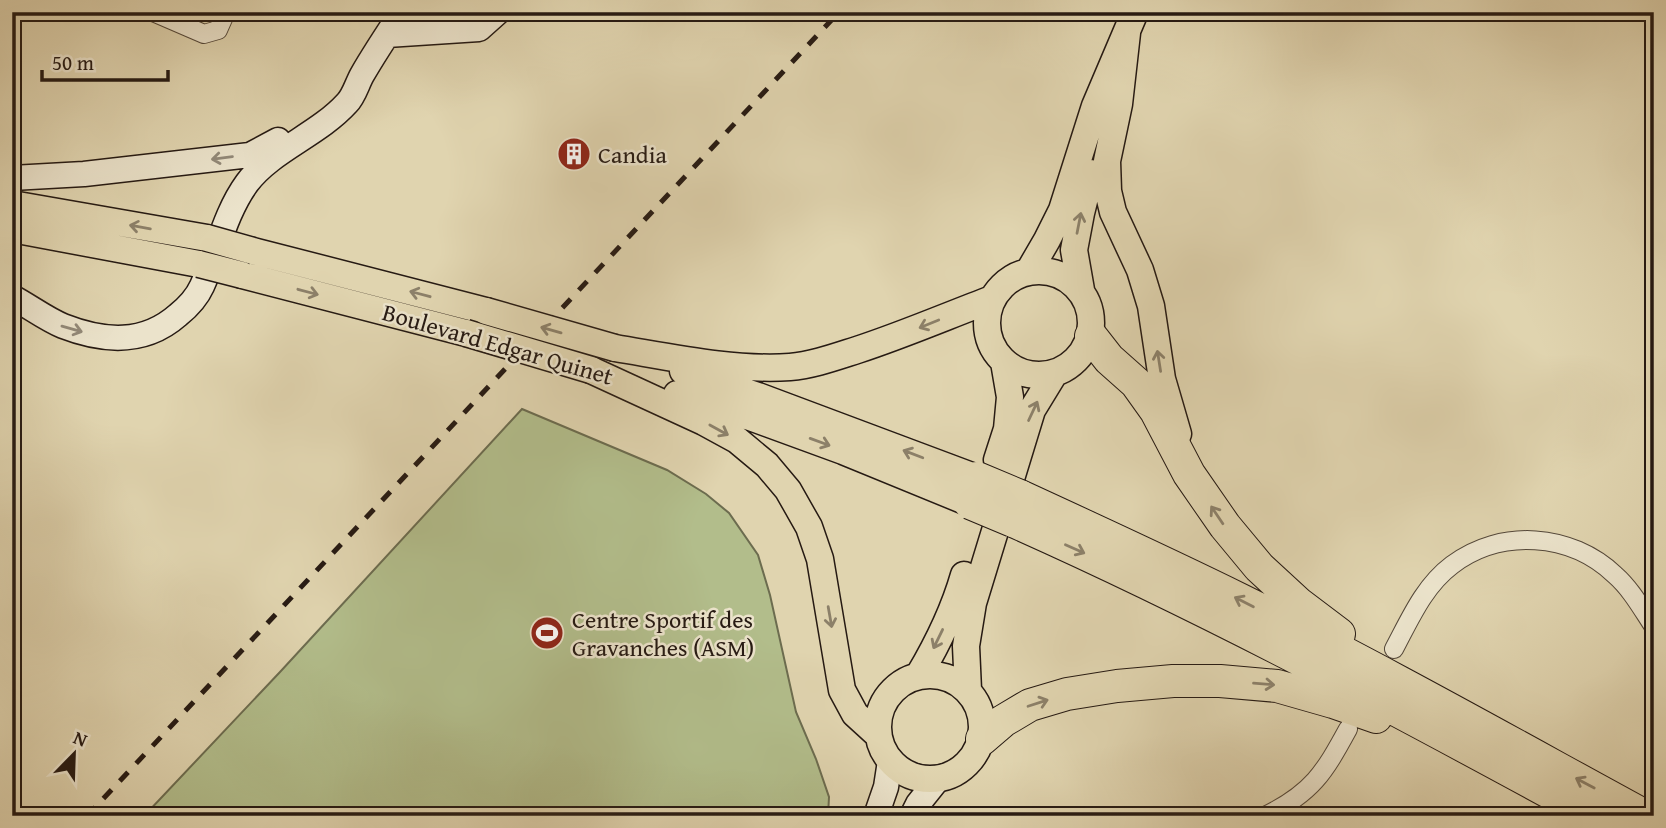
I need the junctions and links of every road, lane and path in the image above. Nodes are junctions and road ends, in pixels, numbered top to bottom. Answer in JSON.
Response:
{"nodes":[{"id":1,"x":153,"y":12,"type":"edge"},
{"id":2,"x":226,"y":12,"type":"edge"},
{"id":3,"x":402,"y":12,"type":"edge"},
{"id":4,"x":498,"y":12,"type":"edge"},
{"id":5,"x":1131,"y":22,"type":"edge"},
{"id":6,"x":387,"y":34,"type":"junction"},
{"id":7,"x":362,"y":75,"type":"junction"},
{"id":8,"x":12,"y":177,"type":"edge"},
{"id":9,"x":12,"y":204,"type":"edge"},
{"id":10,"x":12,"y":229,"type":"edge"},
{"id":11,"x":1029,"y":271,"type":"junction"},
{"id":12,"x":1081,"y":290,"type":"junction"},
{"id":13,"x":12,"y":297,"type":"edge"},
{"id":14,"x":992,"y":299,"type":"junction"},
{"id":15,"x":1091,"y":336,"type":"junction"},
{"id":16,"x":615,"y":348,"type":"junction"},
{"id":17,"x":1004,"y":362,"type":"junction"},
{"id":18,"x":591,"y":370,"type":"junction"},
{"id":19,"x":1054,"y":374,"type":"junction"},
{"id":20,"x":1189,"y":474,"type":"junction"},
{"id":21,"x":974,"y":491,"type":"junction"},
{"id":22,"x":1017,"y":509,"type":"junction"},
{"id":23,"x":1654,"y":627,"type":"edge"},
{"id":24,"x":1394,"y":649,"type":"dead end"},
{"id":25,"x":919,"y":675,"type":"junction"},
{"id":26,"x":968,"y":690,"type":"junction"},
{"id":27,"x":1434,"y":702,"type":"junction"},
{"id":28,"x":1348,"y":729,"type":"dead end"},
{"id":29,"x":878,"y":736,"type":"junction"},
{"id":30,"x":982,"y":739,"type":"junction"},
{"id":31,"x":890,"y":761,"type":"junction"},
{"id":32,"x":939,"y":779,"type":"junction"},
{"id":33,"x":1589,"y":813,"type":"edge"},
{"id":34,"x":876,"y":816,"type":"edge"},
{"id":35,"x":912,"y":816,"type":"edge"},
{"id":36,"x":1265,"y":816,"type":"edge"},
{"id":37,"x":1645,"y":816,"type":"edge"}],
"edges":[{"from":1,"to":2,"type":"street"},
{"from":3,"to":6,"type":"main road"},
{"from":4,"to":6,"type":"main road"},
{"from":5,"to":11,"type":"main road"},
{"from":12,"to":5,"type":"main road","one_way":true},
{"from":20,"to":5,"type":"main road","one_way":true},
{"from":6,"to":7,"type":"main road"},
{"from":7,"to":8,"type":"main road","one_way":true},
{"from":13,"to":7,"type":"main road","one_way":true},
{"from":16,"to":9,"type":"main road","name":"Boulevard Edgar Quinet","one_way":true,"bridge":true},
{"from":10,"to":18,"type":"main road","name":"Boulevard Edgar Quinet","one_way":true,"bridge":true},
{"from":11,"to":12,"type":"main road"},
{"from":11,"to":14,"type":"main road"},
{"from":12,"to":15,"type":"main road"},
{"from":14,"to":16,"type":"main road","one_way":true},
{"from":14,"to":17,"type":"main road"},
{"from":15,"to":19,"type":"main road"},
{"from":15,"to":20,"type":"highway"},
{"from":21,"to":16,"type":"main road","one_way":true},
{"from":17,"to":19,"type":"main road"},
{"from":17,"to":25,"type":"main road","one_way":true},
{"from":18,"to":21,"type":"main road","name":"Boulevard Edgar Quinet","one_way":true},
{"from":18,"to":29,"type":"main road","one_way":true},
{"from":26,"to":19,"type":"main road","one_way":true},
{"from":27,"to":20,"type":"highway","one_way":true},
{"from":21,"to":22,"type":"highway","bridge":true},
{"from":27,"to":22,"type":"highway","one_way":true},
{"from":22,"to":33,"type":"highway","one_way":true},
{"from":23,"to":24,"type":"street"},
{"from":25,"to":26,"type":"main road"},
{"from":25,"to":29,"type":"main road"},
{"from":26,"to":30,"type":"main road"},
{"from":37,"to":27,"type":"highway","one_way":true},
{"from":28,"to":36,"type":"street"},
{"from":29,"to":31,"type":"main road"},
{"from":30,"to":32,"type":"main road"},
{"from":30,"to":33,"type":"highway","one_way":true},
{"from":31,"to":32,"type":"main road"},
{"from":31,"to":34,"type":"main road"},
{"from":32,"to":35,"type":"main road"}]}
